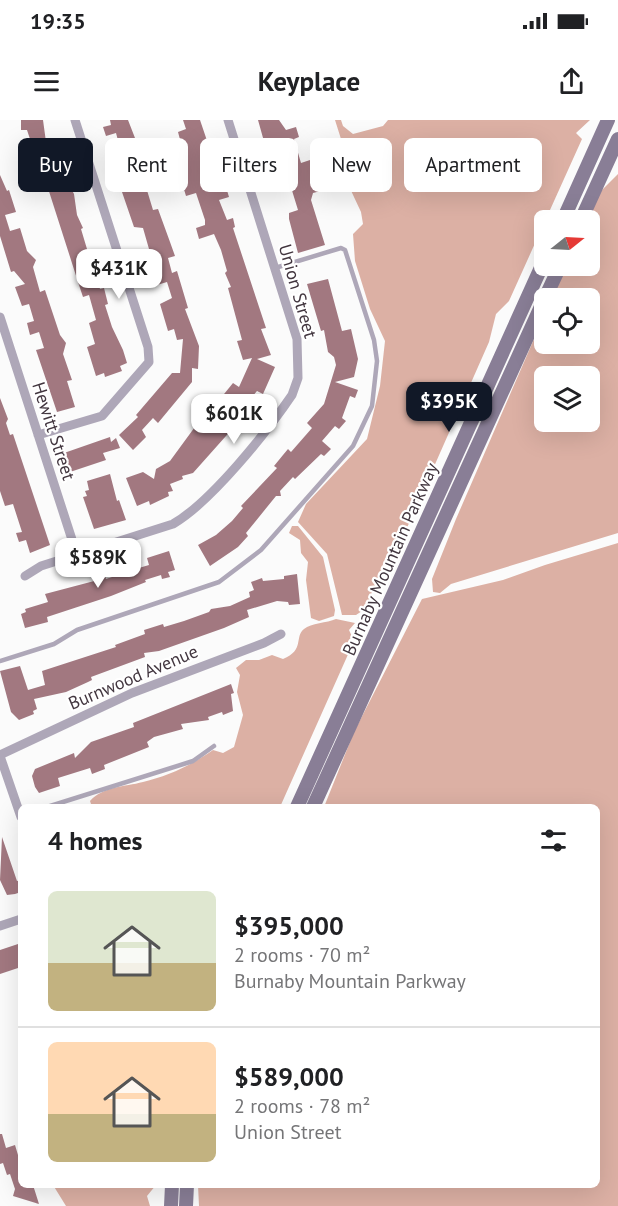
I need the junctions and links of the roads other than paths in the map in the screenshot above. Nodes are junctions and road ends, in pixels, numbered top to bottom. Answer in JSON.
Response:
{"nodes":[{"id":1,"x":75,"y":120,"type":"edge"},
{"id":2,"x":228,"y":120,"type":"edge"},
{"id":3,"x":608,"y":120,"type":"edge"},
{"id":4,"x":618,"y":139,"type":"edge"},
{"id":5,"x":568,"y":210,"type":"edge"},
{"id":6,"x":586,"y":210,"type":"edge"},
{"id":7,"x":275,"y":268,"type":"junction"},
{"id":8,"x":537,"y":276,"type":"edge"},
{"id":9,"x":0,"y":317,"type":"edge"},
{"id":10,"x":534,"y":323,"type":"edge"},
{"id":11,"x":38,"y":435,"type":"junction"},
{"id":12,"x":77,"y":555,"type":"junction"},
{"id":13,"x":25,"y":576,"type":"dead end"},
{"id":14,"x":281,"y":634,"type":"dead end"},
{"id":15,"x":0,"y":661,"type":"edge"},
{"id":16,"x":214,"y":746,"type":"dead end"},
{"id":17,"x":0,"y":756,"type":"edge"},
{"id":18,"x":56,"y":804,"type":"edge"},
{"id":19,"x":298,"y":804,"type":"edge"},
{"id":20,"x":314,"y":804,"type":"edge"},
{"id":21,"x":18,"y":807,"type":"edge"},
{"id":22,"x":18,"y":920,"type":"edge"},
{"id":23,"x":0,"y":926,"type":"edge"},
{"id":24,"x":172,"y":1188,"type":"edge"},
{"id":25,"x":187,"y":1188,"type":"edge"},
{"id":26,"x":171,"y":1206,"type":"edge"},
{"id":27,"x":186,"y":1206,"type":"edge"}],
"edges":[{"from":1,"to":11,"type":"street"},
{"from":2,"to":7,"type":"street","name":"Union Street"},
{"from":3,"to":5,"type":"main road"},
{"from":4,"to":6,"type":"main road"},
{"from":7,"to":12,"type":"street","name":"Union Street"},
{"from":7,"to":15,"type":"lane"},
{"from":8,"to":19,"type":"main road","name":"Burnaby Mountain Parkway"},
{"from":9,"to":11,"type":"street","name":"Hewitt Street"},
{"from":10,"to":20,"type":"main road","name":"Burnaby Mountain Parkway"},
{"from":11,"to":12,"type":"street","name":"Hewitt Street"},
{"from":12,"to":13,"type":"street","name":"Union Street"},
{"from":14,"to":17,"type":"street","name":"Burnwood Avenue"},
{"from":16,"to":18,"type":"lane"},
{"from":17,"to":21,"type":"street"},
{"from":22,"to":23,"type":"street"},
{"from":24,"to":26,"type":"main road"},
{"from":25,"to":27,"type":"main road"}]}
